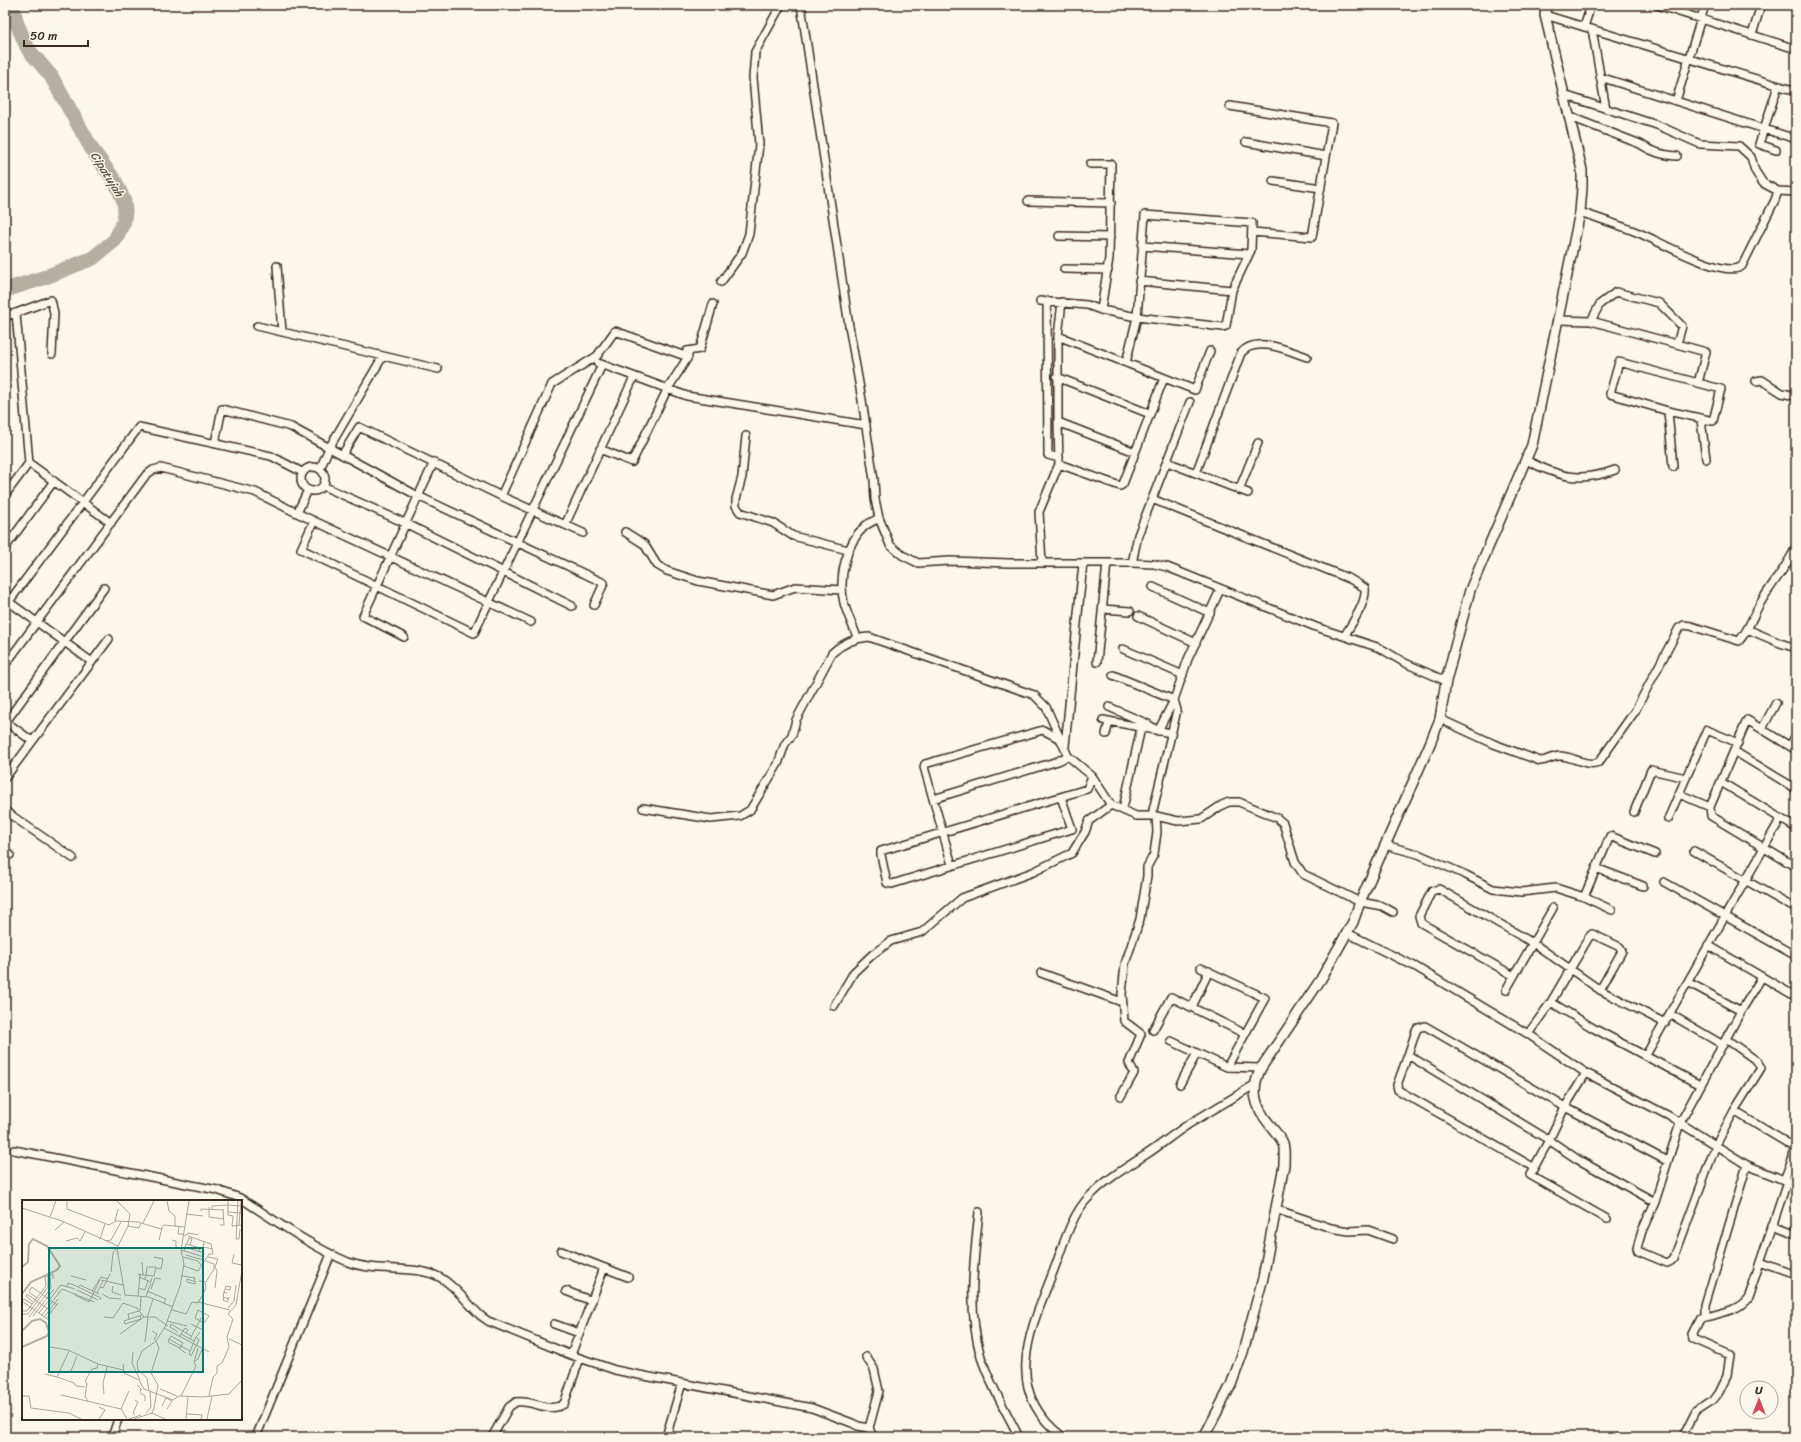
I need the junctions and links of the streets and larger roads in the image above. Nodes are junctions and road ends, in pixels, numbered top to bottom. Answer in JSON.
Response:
{"nodes":[{"id":1,"x":781,"y":5,"type":"edge"},
{"id":2,"x":801,"y":5,"type":"edge"},
{"id":3,"x":1546,"y":5,"type":"edge"},
{"id":4,"x":1591,"y":5,"type":"edge"},
{"id":5,"x":1657,"y":5,"type":"edge"},
{"id":6,"x":1705,"y":5,"type":"edge"},
{"id":7,"x":1761,"y":5,"type":"edge"},
{"id":8,"x":1545,"y":15,"type":"junction"},
{"id":9,"x":1701,"y":19,"type":"junction"},
{"id":10,"x":1584,"y":27,"type":"junction"},
{"id":11,"x":1592,"y":29,"type":"junction"},
{"id":12,"x":1752,"y":35,"type":"junction"},
{"id":13,"x":1796,"y":49,"type":"edge"},
{"id":14,"x":1689,"y":58,"type":"junction"},
{"id":15,"x":1600,"y":77,"type":"junction"},
{"id":16,"x":1778,"y":86,"type":"junction"},
{"id":17,"x":1796,"y":91,"type":"edge"},
{"id":18,"x":1564,"y":95,"type":"junction"},
{"id":19,"x":1676,"y":101,"type":"junction"},
{"id":20,"x":1230,"y":106,"type":"dead end"},
{"id":21,"x":1606,"y":109,"type":"junction"},
{"id":22,"x":1568,"y":116,"type":"junction"},
{"id":23,"x":1764,"y":129,"type":"junction"},
{"id":24,"x":1796,"y":139,"type":"edge"},
{"id":25,"x":1246,"y":142,"type":"dead end"},
{"id":26,"x":1776,"y":150,"type":"dead end"},
{"id":27,"x":1326,"y":156,"type":"junction"},
{"id":28,"x":1677,"y":156,"type":"dead end"},
{"id":29,"x":1090,"y":164,"type":"dead end"},
{"id":30,"x":1273,"y":181,"type":"dead end"},
{"id":31,"x":1321,"y":188,"type":"junction"},
{"id":32,"x":1778,"y":191,"type":"junction"},
{"id":33,"x":1796,"y":192,"type":"edge"},
{"id":34,"x":1028,"y":201,"type":"dead end"},
{"id":35,"x":1111,"y":203,"type":"junction"},
{"id":36,"x":1580,"y":212,"type":"junction"},
{"id":37,"x":1252,"y":232,"type":"junction"},
{"id":38,"x":1059,"y":236,"type":"dead end"},
{"id":39,"x":1110,"y":237,"type":"junction"},
{"id":40,"x":1142,"y":246,"type":"junction"},
{"id":41,"x":1249,"y":254,"type":"junction"},
{"id":42,"x":277,"y":266,"type":"dead end"},
{"id":43,"x":1064,"y":269,"type":"dead end"},
{"id":44,"x":1108,"y":270,"type":"junction"},
{"id":45,"x":1140,"y":281,"type":"junction"},
{"id":46,"x":721,"y":282,"type":"dead end"},
{"id":47,"x":1232,"y":290,"type":"junction"},
{"id":48,"x":1062,"y":302,"type":"junction"},
{"id":49,"x":713,"y":304,"type":"dead end"},
{"id":50,"x":1101,"y":310,"type":"junction"},
{"id":51,"x":16,"y":313,"type":"junction"},
{"id":52,"x":5,"y":316,"type":"edge"},
{"id":53,"x":1137,"y":317,"type":"junction"},
{"id":54,"x":1558,"y":320,"type":"junction"},
{"id":55,"x":1591,"y":321,"type":"junction"},
{"id":56,"x":257,"y":326,"type":"dead end"},
{"id":57,"x":282,"y":332,"type":"junction"},
{"id":58,"x":1058,"y":336,"type":"junction"},
{"id":59,"x":1677,"y":344,"type":"junction"},
{"id":60,"x":1210,"y":351,"type":"dead end"},
{"id":61,"x":52,"y":354,"type":"dead end"},
{"id":62,"x":383,"y":356,"type":"junction"},
{"id":63,"x":688,"y":357,"type":"junction"},
{"id":64,"x":1307,"y":357,"type":"dead end"},
{"id":65,"x":592,"y":360,"type":"junction"},
{"id":66,"x":1126,"y":363,"type":"junction"},
{"id":67,"x":602,"y":365,"type":"junction"},
{"id":68,"x":438,"y":369,"type":"dead end"},
{"id":69,"x":634,"y":377,"type":"junction"},
{"id":70,"x":1057,"y":377,"type":"junction"},
{"id":71,"x":1164,"y":378,"type":"junction"},
{"id":72,"x":1756,"y":381,"type":"dead end"},
{"id":73,"x":1698,"y":383,"type":"junction"},
{"id":74,"x":667,"y":390,"type":"junction"},
{"id":75,"x":1796,"y":396,"type":"edge"},
{"id":76,"x":1190,"y":402,"type":"dead end"},
{"id":77,"x":1668,"y":411,"type":"junction"},
{"id":78,"x":1150,"y":414,"type":"junction"},
{"id":79,"x":1701,"y":420,"type":"junction"},
{"id":80,"x":1058,"y":422,"type":"junction"},
{"id":81,"x":866,"y":425,"type":"junction"},
{"id":82,"x":746,"y":436,"type":"dead end"},
{"id":83,"x":215,"y":443,"type":"junction"},
{"id":84,"x":1258,"y":443,"type":"dead end"},
{"id":85,"x":1048,"y":444,"type":"junction"},
{"id":86,"x":1058,"y":444,"type":"junction"},
{"id":87,"x":329,"y":448,"type":"junction"},
{"id":88,"x":600,"y":449,"type":"junction"},
{"id":89,"x":1135,"y":452,"type":"junction"},
{"id":90,"x":342,"y":455,"type":"junction"},
{"id":91,"x":1706,"y":459,"type":"dead end"},
{"id":92,"x":1526,"y":460,"type":"junction"},
{"id":93,"x":1059,"y":461,"type":"junction"},
{"id":94,"x":29,"y":462,"type":"junction"},
{"id":95,"x":434,"y":462,"type":"junction"},
{"id":96,"x":1167,"y":462,"type":"junction"},
{"id":97,"x":1673,"y":467,"type":"dead end"},
{"id":98,"x":320,"y":468,"type":"junction"},
{"id":99,"x":1616,"y":470,"type":"dead end"},
{"id":100,"x":302,"y":472,"type":"junction"},
{"id":101,"x":1196,"y":473,"type":"junction"},
{"id":102,"x":54,"y":481,"type":"junction"},
{"id":103,"x":323,"y":486,"type":"junction"},
{"id":104,"x":308,"y":490,"type":"junction"},
{"id":105,"x":1239,"y":490,"type":"junction"},
{"id":106,"x":1248,"y":493,"type":"dead end"},
{"id":107,"x":5,"y":495,"type":"edge"},
{"id":108,"x":418,"y":496,"type":"junction"},
{"id":109,"x":501,"y":496,"type":"junction"},
{"id":110,"x":1152,"y":499,"type":"junction"},
{"id":111,"x":83,"y":502,"type":"junction"},
{"id":112,"x":532,"y":511,"type":"junction"},
{"id":113,"x":297,"y":513,"type":"junction"},
{"id":114,"x":878,"y":518,"type":"junction"},
{"id":115,"x":314,"y":521,"type":"junction"},
{"id":116,"x":111,"y":523,"type":"junction"},
{"id":117,"x":405,"y":523,"type":"junction"},
{"id":118,"x":565,"y":525,"type":"junction"},
{"id":119,"x":625,"y":532,"type":"dead end"},
{"id":120,"x":583,"y":533,"type":"dead end"},
{"id":121,"x":517,"y":543,"type":"junction"},
{"id":122,"x":1796,"y":547,"type":"edge"},
{"id":123,"x":5,"y":548,"type":"edge"},
{"id":124,"x":848,"y":550,"type":"junction"},
{"id":125,"x":390,"y":556,"type":"junction"},
{"id":126,"x":1042,"y":563,"type":"junction"},
{"id":127,"x":1083,"y":563,"type":"junction"},
{"id":128,"x":1107,"y":563,"type":"junction"},
{"id":129,"x":1132,"y":563,"type":"junction"},
{"id":130,"x":502,"y":573,"type":"junction"},
{"id":131,"x":376,"y":586,"type":"junction"},
{"id":132,"x":104,"y":588,"type":"dead end"},
{"id":133,"x":1153,"y":588,"type":"dead end"},
{"id":134,"x":842,"y":590,"type":"junction"},
{"id":135,"x":1220,"y":590,"type":"junction"},
{"id":136,"x":6,"y":602,"type":"edge"},
{"id":137,"x":488,"y":602,"type":"junction"},
{"id":138,"x":594,"y":605,"type":"dead end"},
{"id":139,"x":572,"y":606,"type":"dead end"},
{"id":140,"x":1103,"y":609,"type":"junction"},
{"id":141,"x":1130,"y":610,"type":"dead end"},
{"id":142,"x":1210,"y":613,"type":"junction"},
{"id":143,"x":1138,"y":616,"type":"dead end"},
{"id":144,"x":37,"y":622,"type":"junction"},
{"id":145,"x":531,"y":622,"type":"dead end"},
{"id":146,"x":1747,"y":629,"type":"junction"},
{"id":147,"x":1345,"y":635,"type":"junction"},
{"id":148,"x":404,"y":637,"type":"dead end"},
{"id":149,"x":857,"y":637,"type":"junction"},
{"id":150,"x":110,"y":639,"type":"dead end"},
{"id":151,"x":64,"y":642,"type":"junction"},
{"id":152,"x":1196,"y":643,"type":"junction"},
{"id":153,"x":1796,"y":648,"type":"edge"},
{"id":154,"x":1123,"y":649,"type":"dead end"},
{"id":155,"x":92,"y":662,"type":"junction"},
{"id":156,"x":1097,"y":662,"type":"dead end"},
{"id":157,"x":5,"y":665,"type":"edge"},
{"id":158,"x":1113,"y":675,"type":"dead end"},
{"id":159,"x":1183,"y":675,"type":"junction"},
{"id":160,"x":1446,"y":681,"type":"junction"},
{"id":161,"x":1174,"y":700,"type":"junction"},
{"id":162,"x":1776,"y":703,"type":"dead end"},
{"id":163,"x":1109,"y":707,"type":"dead end"},
{"id":164,"x":1440,"y":719,"type":"junction"},
{"id":165,"x":5,"y":722,"type":"edge"},
{"id":166,"x":1141,"y":728,"type":"junction"},
{"id":167,"x":1762,"y":729,"type":"junction"},
{"id":168,"x":1158,"y":731,"type":"junction"},
{"id":169,"x":1171,"y":733,"type":"junction"},
{"id":170,"x":1106,"y":734,"type":"dead end"},
{"id":171,"x":1796,"y":735,"type":"edge"},
{"id":172,"x":1062,"y":740,"type":"junction"},
{"id":173,"x":32,"y":741,"type":"junction"},
{"id":174,"x":1738,"y":743,"type":"junction"},
{"id":175,"x":1793,"y":748,"type":"edge"},
{"id":176,"x":1734,"y":751,"type":"junction"},
{"id":177,"x":1066,"y":753,"type":"junction"},
{"id":178,"x":1092,"y":776,"type":"junction"},
{"id":179,"x":5,"y":778,"type":"edge"},
{"id":180,"x":1686,"y":778,"type":"junction"},
{"id":181,"x":1721,"y":782,"type":"junction"},
{"id":182,"x":1796,"y":788,"type":"edge"},
{"id":183,"x":1679,"y":794,"type":"junction"},
{"id":184,"x":1062,"y":797,"type":"junction"},
{"id":185,"x":933,"y":799,"type":"junction"},
{"id":186,"x":1124,"y":804,"type":"dead end"},
{"id":187,"x":1111,"y":805,"type":"junction"},
{"id":188,"x":1710,"y":807,"type":"junction"},
{"id":189,"x":643,"y":808,"type":"dead end"},
{"id":190,"x":5,"y":811,"type":"edge"},
{"id":191,"x":1634,"y":812,"type":"dead end"},
{"id":192,"x":1155,"y":813,"type":"junction"},
{"id":193,"x":1781,"y":818,"type":"junction"},
{"id":194,"x":1668,"y":819,"type":"dead end"},
{"id":195,"x":1796,"y":828,"type":"edge"},
{"id":196,"x":942,"y":832,"type":"junction"},
{"id":197,"x":1385,"y":845,"type":"junction"},
{"id":198,"x":1764,"y":848,"type":"junction"},
{"id":199,"x":1694,"y":850,"type":"dead end"},
{"id":200,"x":1655,"y":854,"type":"dead end"},
{"id":201,"x":73,"y":858,"type":"dead end"},
{"id":202,"x":952,"y":865,"type":"junction"},
{"id":203,"x":1796,"y":867,"type":"edge"},
{"id":204,"x":1596,"y":868,"type":"junction"},
{"id":205,"x":1746,"y":881,"type":"junction"},
{"id":206,"x":1664,"y":882,"type":"dead end"},
{"id":207,"x":1643,"y":886,"type":"dead end"},
{"id":208,"x":1584,"y":897,"type":"junction"},
{"id":209,"x":1360,"y":902,"type":"junction"},
{"id":210,"x":1553,"y":908,"type":"dead end"},
{"id":211,"x":1796,"y":909,"type":"edge"},
{"id":212,"x":1612,"y":910,"type":"dead end"},
{"id":213,"x":1393,"y":912,"type":"dead end"},
{"id":214,"x":1725,"y":916,"type":"junction"},
{"id":215,"x":1347,"y":933,"type":"junction"},
{"id":216,"x":1533,"y":943,"type":"junction"},
{"id":217,"x":1708,"y":945,"type":"junction"},
{"id":218,"x":1796,"y":956,"type":"edge"},
{"id":219,"x":1201,"y":968,"type":"dead end"},
{"id":220,"x":1570,"y":970,"type":"junction"},
{"id":221,"x":1209,"y":972,"type":"junction"},
{"id":222,"x":1041,"y":974,"type":"dead end"},
{"id":223,"x":1514,"y":976,"type":"junction"},
{"id":224,"x":1762,"y":977,"type":"junction"},
{"id":225,"x":1688,"y":982,"type":"junction"},
{"id":226,"x":1506,"y":990,"type":"dead end"},
{"id":227,"x":1600,"y":990,"type":"junction"},
{"id":228,"x":1793,"y":995,"type":"dead end"},
{"id":229,"x":1122,"y":1002,"type":"junction"},
{"id":230,"x":1551,"y":1002,"type":"junction"},
{"id":231,"x":834,"y":1006,"type":"dead end"},
{"id":232,"x":1192,"y":1008,"type":"junction"},
{"id":233,"x":1742,"y":1011,"type":"junction"},
{"id":234,"x":1670,"y":1014,"type":"junction"},
{"id":235,"x":1665,"y":1023,"type":"junction"},
{"id":236,"x":1153,"y":1030,"type":"dead end"},
{"id":237,"x":1245,"y":1034,"type":"junction"},
{"id":238,"x":1528,"y":1034,"type":"junction"},
{"id":239,"x":1171,"y":1041,"type":"dead end"},
{"id":240,"x":1724,"y":1042,"type":"junction"},
{"id":241,"x":1197,"y":1053,"type":"junction"},
{"id":242,"x":1408,"y":1055,"type":"junction"},
{"id":243,"x":1646,"y":1055,"type":"junction"},
{"id":244,"x":1227,"y":1066,"type":"junction"},
{"id":245,"x":1261,"y":1068,"type":"junction"},
{"id":246,"x":1586,"y":1072,"type":"junction"},
{"id":247,"x":1180,"y":1084,"type":"dead end"},
{"id":248,"x":1254,"y":1085,"type":"junction"},
{"id":249,"x":1700,"y":1086,"type":"junction"},
{"id":250,"x":1121,"y":1096,"type":"dead end"},
{"id":251,"x":1565,"y":1106,"type":"junction"},
{"id":252,"x":1734,"y":1111,"type":"junction"},
{"id":253,"x":1680,"y":1123,"type":"junction"},
{"id":254,"x":1549,"y":1140,"type":"junction"},
{"id":255,"x":1716,"y":1145,"type":"junction"},
{"id":256,"x":14,"y":1150,"type":"dead end"},
{"id":257,"x":1667,"y":1161,"type":"junction"},
{"id":258,"x":1747,"y":1165,"type":"junction"},
{"id":259,"x":1533,"y":1167,"type":"junction"},
{"id":260,"x":1785,"y":1181,"type":"junction"},
{"id":261,"x":1796,"y":1185,"type":"edge"},
{"id":262,"x":232,"y":1198,"type":"edge"},
{"id":263,"x":1655,"y":1202,"type":"junction"},
{"id":264,"x":242,"y":1204,"type":"edge"},
{"id":265,"x":1275,"y":1209,"type":"junction"},
{"id":266,"x":979,"y":1212,"type":"dead end"},
{"id":267,"x":1607,"y":1219,"type":"dead end"},
{"id":268,"x":1772,"y":1225,"type":"junction"},
{"id":269,"x":1796,"y":1234,"type":"edge"},
{"id":270,"x":1393,"y":1239,"type":"dead end"},
{"id":271,"x":561,"y":1251,"type":"dead end"},
{"id":272,"x":331,"y":1254,"type":"junction"},
{"id":273,"x":1760,"y":1262,"type":"junction"},
{"id":274,"x":604,"y":1268,"type":"junction"},
{"id":275,"x":1796,"y":1274,"type":"edge"},
{"id":276,"x":628,"y":1277,"type":"dead end"},
{"id":277,"x":566,"y":1291,"type":"dead end"},
{"id":278,"x":592,"y":1301,"type":"junction"},
{"id":279,"x":1705,"y":1317,"type":"junction"},
{"id":280,"x":554,"y":1324,"type":"dead end"},
{"id":281,"x":579,"y":1333,"type":"junction"},
{"id":282,"x":571,"y":1355,"type":"junction"},
{"id":283,"x":866,"y":1357,"type":"dead end"},
{"id":284,"x":580,"y":1358,"type":"junction"},
{"id":285,"x":682,"y":1383,"type":"junction"},
{"id":286,"x":118,"y":1420,"type":"edge"},
{"id":287,"x":869,"y":1428,"type":"junction"},
{"id":288,"x":112,"y":1437,"type":"edge"},
{"id":289,"x":256,"y":1437,"type":"edge"},
{"id":290,"x":492,"y":1437,"type":"edge"},
{"id":291,"x":666,"y":1437,"type":"edge"},
{"id":292,"x":873,"y":1437,"type":"edge"},
{"id":293,"x":1019,"y":1437,"type":"edge"},
{"id":294,"x":1063,"y":1437,"type":"edge"},
{"id":295,"x":1204,"y":1437,"type":"edge"},
{"id":296,"x":1683,"y":1437,"type":"edge"}],
"edges":[{"from":1,"to":46,"type":"street"},
{"from":2,"to":81,"type":"street"},
{"from":3,"to":8,"type":"street"},
{"from":4,"to":10,"type":"street"},
{"from":5,"to":9,"type":"street"},
{"from":6,"to":9,"type":"street"},
{"from":7,"to":12,"type":"street"},
{"from":8,"to":10,"type":"street"},
{"from":8,"to":18,"type":"street"},
{"from":9,"to":12,"type":"street"},
{"from":9,"to":14,"type":"street"},
{"from":10,"to":11,"type":"street"},
{"from":11,"to":14,"type":"street"},
{"from":11,"to":15,"type":"street"},
{"from":12,"to":13,"type":"street"},
{"from":14,"to":16,"type":"street"},
{"from":14,"to":19,"type":"street"},
{"from":15,"to":19,"type":"street"},
{"from":15,"to":21,"type":"street"},
{"from":16,"to":17,"type":"street"},
{"from":16,"to":23,"type":"street"},
{"from":18,"to":21,"type":"street"},
{"from":18,"to":22,"type":"street"},
{"from":19,"to":23,"type":"street"},
{"from":20,"to":27,"type":"street"},
{"from":21,"to":32,"type":"street"},
{"from":22,"to":28,"type":"street"},
{"from":22,"to":36,"type":"street"},
{"from":23,"to":24,"type":"street"},
{"from":23,"to":26,"type":"street"},
{"from":25,"to":27,"type":"street"},
{"from":27,"to":31,"type":"street"},
{"from":29,"to":35,"type":"street"},
{"from":30,"to":31,"type":"street"},
{"from":31,"to":37,"type":"street"},
{"from":32,"to":33,"type":"street"},
{"from":32,"to":36,"type":"street"},
{"from":34,"to":35,"type":"street"},
{"from":35,"to":39,"type":"street"},
{"from":36,"to":54,"type":"street"},
{"from":37,"to":40,"type":"street"},
{"from":37,"to":41,"type":"street"},
{"from":38,"to":39,"type":"street"},
{"from":39,"to":44,"type":"street"},
{"from":40,"to":41,"type":"street"},
{"from":40,"to":45,"type":"street"},
{"from":41,"to":47,"type":"street"},
{"from":42,"to":57,"type":"street"},
{"from":43,"to":44,"type":"street"},
{"from":44,"to":50,"type":"street"},
{"from":45,"to":47,"type":"street"},
{"from":45,"to":53,"type":"street"},
{"from":47,"to":53,"type":"street"},
{"from":48,"to":50,"type":"street"},
{"from":48,"to":58,"type":"street"},
{"from":48,"to":85,"type":"street"},
{"from":49,"to":63,"type":"street"},
{"from":50,"to":53,"type":"street"},
{"from":51,"to":52,"type":"street"},
{"from":51,"to":61,"type":"street"},
{"from":51,"to":94,"type":"street"},
{"from":53,"to":66,"type":"street"},
{"from":54,"to":55,"type":"street"},
{"from":54,"to":92,"type":"street"},
{"from":55,"to":59,"type":"street"},
{"from":55,"to":59,"type":"street"},
{"from":56,"to":57,"type":"street"},
{"from":57,"to":62,"type":"street"},
{"from":58,"to":66,"type":"street"},
{"from":58,"to":70,"type":"street"},
{"from":59,"to":73,"type":"street"},
{"from":60,"to":71,"type":"street"},
{"from":62,"to":68,"type":"street"},
{"from":62,"to":87,"type":"street"},
{"from":63,"to":65,"type":"street"},
{"from":63,"to":74,"type":"street"},
{"from":64,"to":101,"type":"street"},
{"from":65,"to":67,"type":"street"},
{"from":65,"to":109,"type":"street"},
{"from":66,"to":71,"type":"street"},
{"from":67,"to":69,"type":"street"},
{"from":67,"to":112,"type":"street"},
{"from":69,"to":74,"type":"street"},
{"from":69,"to":88,"type":"street"},
{"from":70,"to":78,"type":"street"},
{"from":70,"to":80,"type":"street"},
{"from":71,"to":78,"type":"street"},
{"from":72,"to":75,"type":"street"},
{"from":73,"to":77,"type":"street"},
{"from":73,"to":79,"type":"street"},
{"from":74,"to":81,"type":"street"},
{"from":74,"to":88,"type":"street"},
{"from":76,"to":96,"type":"street"},
{"from":77,"to":79,"type":"street"},
{"from":77,"to":97,"type":"street"},
{"from":78,"to":89,"type":"street"},
{"from":79,"to":91,"type":"street"},
{"from":80,"to":86,"type":"street"},
{"from":80,"to":89,"type":"street"},
{"from":81,"to":114,"type":"street"},
{"from":82,"to":124,"type":"street"},
{"from":83,"to":87,"type":"street"},
{"from":83,"to":100,"type":"street"},
{"from":83,"to":111,"type":"street"},
{"from":84,"to":105,"type":"street"},
{"from":85,"to":86,"type":"street"},
{"from":85,"to":93,"type":"street"},
{"from":86,"to":93,"type":"street"},
{"from":87,"to":90,"type":"street"},
{"from":87,"to":98,"type":"street"},
{"from":88,"to":118,"type":"street"},
{"from":89,"to":93,"type":"street"},
{"from":90,"to":95,"type":"street"},
{"from":90,"to":108,"type":"street"},
{"from":92,"to":99,"type":"street"},
{"from":92,"to":160,"type":"street"},
{"from":93,"to":126,"type":"street"},
{"from":94,"to":102,"type":"street"},
{"from":94,"to":107,"type":"street"},
{"from":95,"to":108,"type":"street"},
{"from":95,"to":109,"type":"street"},
{"from":96,"to":101,"type":"street"},
{"from":96,"to":110,"type":"street"},
{"from":98,"to":100,"type":"street"},
{"from":98,"to":103,"type":"street"},
{"from":100,"to":104,"type":"street"},
{"from":101,"to":105,"type":"street"},
{"from":102,"to":111,"type":"street"},
{"from":102,"to":123,"type":"street"},
{"from":103,"to":104,"type":"street"},
{"from":103,"to":117,"type":"street"},
{"from":104,"to":113,"type":"street"},
{"from":105,"to":106,"type":"street"},
{"from":108,"to":117,"type":"street"},
{"from":108,"to":121,"type":"street"},
{"from":109,"to":112,"type":"street"},
{"from":110,"to":129,"type":"street"},
{"from":110,"to":147,"type":"street"},
{"from":111,"to":116,"type":"street"},
{"from":111,"to":136,"type":"street"},
{"from":112,"to":118,"type":"street"},
{"from":112,"to":121,"type":"street"},
{"from":113,"to":115,"type":"street"},
{"from":113,"to":116,"type":"street"},
{"from":114,"to":124,"type":"street"},
{"from":114,"to":126,"type":"street"},
{"from":115,"to":125,"type":"street"},
{"from":115,"to":131,"type":"street"},
{"from":116,"to":144,"type":"street"},
{"from":117,"to":125,"type":"street"},
{"from":117,"to":130,"type":"street"},
{"from":118,"to":120,"type":"street"},
{"from":119,"to":134,"type":"street"},
{"from":121,"to":130,"type":"street"},
{"from":121,"to":138,"type":"street"},
{"from":122,"to":146,"type":"street"},
{"from":124,"to":134,"type":"street"},
{"from":125,"to":131,"type":"street"},
{"from":125,"to":137,"type":"street"},
{"from":126,"to":127,"type":"street"},
{"from":127,"to":128,"type":"street"},
{"from":127,"to":177,"type":"street"},
{"from":128,"to":129,"type":"street"},
{"from":128,"to":140,"type":"street"},
{"from":129,"to":135,"type":"street"},
{"from":130,"to":137,"type":"street"},
{"from":130,"to":139,"type":"street"},
{"from":131,"to":137,"type":"street"},
{"from":131,"to":148,"type":"street"},
{"from":132,"to":151,"type":"street"},
{"from":133,"to":142,"type":"street"},
{"from":134,"to":149,"type":"street"},
{"from":135,"to":142,"type":"street"},
{"from":135,"to":147,"type":"street"},
{"from":136,"to":144,"type":"street"},
{"from":137,"to":145,"type":"street"},
{"from":140,"to":141,"type":"street"},
{"from":140,"to":156,"type":"street"},
{"from":142,"to":152,"type":"street"},
{"from":143,"to":152,"type":"street"},
{"from":144,"to":151,"type":"street"},
{"from":144,"to":157,"type":"street"},
{"from":146,"to":153,"type":"street"},
{"from":146,"to":164,"type":"street"},
{"from":147,"to":160,"type":"street"},
{"from":149,"to":172,"type":"street"},
{"from":149,"to":189,"type":"street"},
{"from":150,"to":155,"type":"street"},
{"from":151,"to":155,"type":"street"},
{"from":151,"to":165,"type":"street"},
{"from":152,"to":159,"type":"street"},
{"from":154,"to":159,"type":"street"},
{"from":155,"to":173,"type":"street"},
{"from":158,"to":161,"type":"street"},
{"from":159,"to":161,"type":"street"},
{"from":160,"to":164,"type":"street"},
{"from":161,"to":168,"type":"street"},
{"from":161,"to":169,"type":"street"},
{"from":162,"to":167,"type":"street"},
{"from":163,"to":168,"type":"street"},
{"from":164,"to":197,"type":"street"},
{"from":165,"to":173,"type":"street"},
{"from":166,"to":168,"type":"street"},
{"from":166,"to":170,"type":"street"},
{"from":166,"to":186,"type":"street"},
{"from":167,"to":174,"type":"street"},
{"from":167,"to":175,"type":"street"},
{"from":168,"to":169,"type":"street"},
{"from":169,"to":192,"type":"street"},
{"from":171,"to":175,"type":"street"},
{"from":172,"to":177,"type":"street"},
{"from":172,"to":185,"type":"street"},
{"from":173,"to":179,"type":"street"},
{"from":174,"to":176,"type":"street"},
{"from":174,"to":180,"type":"street"},
{"from":176,"to":181,"type":"street"},
{"from":176,"to":182,"type":"street"},
{"from":177,"to":178,"type":"street"},
{"from":177,"to":185,"type":"street"},
{"from":178,"to":184,"type":"street"},
{"from":178,"to":187,"type":"street"},
{"from":180,"to":183,"type":"street"},
{"from":180,"to":191,"type":"street"},
{"from":181,"to":188,"type":"street"},
{"from":181,"to":193,"type":"street"},
{"from":183,"to":188,"type":"street"},
{"from":183,"to":194,"type":"street"},
{"from":184,"to":196,"type":"street"},
{"from":184,"to":202,"type":"street"},
{"from":185,"to":196,"type":"street"},
{"from":187,"to":192,"type":"street"},
{"from":187,"to":231,"type":"street"},
{"from":188,"to":198,"type":"street"},
{"from":190,"to":201,"type":"street"},
{"from":192,"to":209,"type":"street"},
{"from":192,"to":229,"type":"street"},
{"from":193,"to":195,"type":"street"},
{"from":193,"to":198,"type":"street"},
{"from":196,"to":202,"type":"street"},
{"from":196,"to":202,"type":"street"},
{"from":197,"to":208,"type":"street"},
{"from":197,"to":209,"type":"street"},
{"from":198,"to":203,"type":"street"},
{"from":198,"to":205,"type":"street"},
{"from":199,"to":205,"type":"street"},
{"from":200,"to":204,"type":"street"},
{"from":204,"to":207,"type":"street"},
{"from":204,"to":208,"type":"street"},
{"from":205,"to":211,"type":"street"},
{"from":205,"to":214,"type":"street"},
{"from":206,"to":214,"type":"street"},
{"from":208,"to":212,"type":"street"},
{"from":209,"to":213,"type":"street"},
{"from":209,"to":215,"type":"street"},
{"from":210,"to":216,"type":"street"},
{"from":214,"to":217,"type":"street"},
{"from":214,"to":218,"type":"street"},
{"from":215,"to":238,"type":"street"},
{"from":215,"to":245,"type":"street"},
{"from":216,"to":220,"type":"street"},
{"from":216,"to":223,"type":"street"},
{"from":216,"to":223,"type":"street"},
{"from":217,"to":224,"type":"street"},
{"from":217,"to":225,"type":"street"},
{"from":219,"to":221,"type":"street"},
{"from":220,"to":227,"type":"street"},
{"from":220,"to":227,"type":"street"},
{"from":220,"to":230,"type":"street"},
{"from":221,"to":232,"type":"street"},
{"from":221,"to":237,"type":"street"},
{"from":222,"to":229,"type":"street"},
{"from":223,"to":226,"type":"street"},
{"from":224,"to":228,"type":"street"},
{"from":224,"to":233,"type":"street"},
{"from":225,"to":233,"type":"street"},
{"from":225,"to":234,"type":"street"},
{"from":227,"to":235,"type":"street"},
{"from":229,"to":250,"type":"street"},
{"from":230,"to":238,"type":"street"},
{"from":230,"to":243,"type":"street"},
{"from":232,"to":236,"type":"street"},
{"from":232,"to":237,"type":"street"},
{"from":233,"to":240,"type":"street"},
{"from":234,"to":235,"type":"street"},
{"from":234,"to":240,"type":"street"},
{"from":235,"to":243,"type":"street"},
{"from":237,"to":244,"type":"street"},
{"from":238,"to":246,"type":"street"},
{"from":239,"to":241,"type":"street"},
{"from":240,"to":249,"type":"street"},
{"from":240,"to":252,"type":"street"},
{"from":241,"to":244,"type":"street"},
{"from":241,"to":247,"type":"street"},
{"from":242,"to":251,"type":"street"},
{"from":242,"to":254,"type":"street"},
{"from":242,"to":259,"type":"street"},
{"from":243,"to":249,"type":"street"},
{"from":244,"to":245,"type":"street"},
{"from":245,"to":248,"type":"street"},
{"from":246,"to":251,"type":"street"},
{"from":246,"to":253,"type":"street"},
{"from":248,"to":265,"type":"street"},
{"from":248,"to":294,"type":"street"},
{"from":249,"to":253,"type":"street"},
{"from":251,"to":254,"type":"street"},
{"from":251,"to":257,"type":"street"},
{"from":252,"to":255,"type":"street"},
{"from":252,"to":260,"type":"street"},
{"from":253,"to":255,"type":"street"},
{"from":253,"to":257,"type":"street"},
{"from":254,"to":259,"type":"street"},
{"from":254,"to":263,"type":"street"},
{"from":255,"to":258,"type":"street"},
{"from":255,"to":263,"type":"street"},
{"from":256,"to":262,"type":"street"},
{"from":257,"to":263,"type":"street"},
{"from":258,"to":260,"type":"street"},
{"from":258,"to":279,"type":"street"},
{"from":259,"to":267,"type":"street"},
{"from":260,"to":261,"type":"street"},
{"from":260,"to":268,"type":"street"},
{"from":264,"to":272,"type":"street"},
{"from":265,"to":270,"type":"street"},
{"from":265,"to":295,"type":"street"},
{"from":266,"to":293,"type":"street"},
{"from":268,"to":269,"type":"street"},
{"from":268,"to":273,"type":"street"},
{"from":271,"to":274,"type":"street"},
{"from":272,"to":282,"type":"street"},
{"from":272,"to":289,"type":"street"},
{"from":273,"to":275,"type":"street"},
{"from":273,"to":279,"type":"street"},
{"from":274,"to":276,"type":"street"},
{"from":274,"to":278,"type":"street"},
{"from":277,"to":278,"type":"street"},
{"from":278,"to":281,"type":"street"},
{"from":279,"to":296,"type":"street"},
{"from":280,"to":281,"type":"street"},
{"from":281,"to":282,"type":"street"},
{"from":282,"to":284,"type":"street"},
{"from":283,"to":287,"type":"street"},
{"from":284,"to":285,"type":"street"},
{"from":284,"to":290,"type":"street"},
{"from":285,"to":287,"type":"street"},
{"from":285,"to":291,"type":"street"},
{"from":286,"to":288,"type":"street"},
{"from":287,"to":292,"type":"street"}]}
